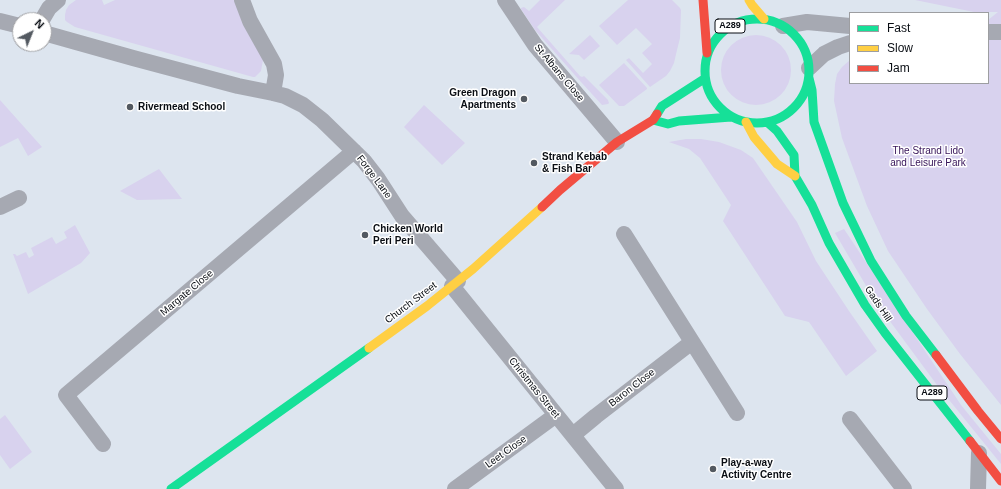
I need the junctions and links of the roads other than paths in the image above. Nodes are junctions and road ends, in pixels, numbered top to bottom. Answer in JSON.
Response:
{"nodes":[{"id":1,"x":58,"y":0,"type":"edge"},
{"id":2,"x":242,"y":0,"type":"edge"},
{"id":3,"x":505,"y":0,"type":"edge"},
{"id":4,"x":703,"y":0,"type":"edge"},
{"id":5,"x":749,"y":0,"type":"edge"},
{"id":6,"x":47,"y":12,"type":"edge"},
{"id":7,"x":764,"y":19,"type":"junction"},
{"id":8,"x":0,"y":21,"type":"edge"},
{"id":9,"x":12,"y":24,"type":"edge"},
{"id":10,"x":783,"y":26,"type":"junction"},
{"id":11,"x":849,"y":26,"type":"edge"},
{"id":12,"x":989,"y":32,"type":"edge"},
{"id":13,"x":1001,"y":32,"type":"edge"},
{"id":14,"x":52,"y":35,"type":"edge"},
{"id":15,"x":849,"y":43,"type":"edge"},
{"id":16,"x":707,"y":53,"type":"junction"},
{"id":17,"x":809,"y":73,"type":"junction"},
{"id":18,"x":704,"y":79,"type":"junction"},
{"id":19,"x":273,"y":93,"type":"junction"},
{"id":20,"x":731,"y":117,"type":"junction"},
{"id":21,"x":653,"y":120,"type":"junction"},
{"id":22,"x":746,"y":122,"type":"junction"},
{"id":23,"x":768,"y":123,"type":"junction"},
{"id":24,"x":617,"y":142,"type":"junction"},
{"id":25,"x":354,"y":151,"type":"junction"},
{"id":26,"x":795,"y":176,"type":"junction"},
{"id":27,"x":19,"y":198,"type":"dead end"},
{"id":28,"x":0,"y":207,"type":"edge"},
{"id":29,"x":624,"y":234,"type":"dead end"},
{"id":30,"x":455,"y":284,"type":"junction"},
{"id":31,"x":692,"y":342,"type":"junction"},
{"id":32,"x":737,"y":413,"type":"dead end"},
{"id":33,"x":556,"y":415,"type":"junction"},
{"id":34,"x":850,"y":419,"type":"dead end"},
{"id":35,"x":573,"y":435,"type":"junction"},
{"id":36,"x":1001,"y":439,"type":"edge"},
{"id":37,"x":103,"y":444,"type":"dead end"},
{"id":38,"x":979,"y":453,"type":"junction"},
{"id":39,"x":1001,"y":480,"type":"edge"},
{"id":40,"x":171,"y":489,"type":"edge"},
{"id":41,"x":455,"y":489,"type":"edge"},
{"id":42,"x":616,"y":489,"type":"edge"},
{"id":43,"x":904,"y":489,"type":"edge"},
{"id":44,"x":978,"y":489,"type":"edge"}],
"edges":[{"from":1,"to":6,"type":"street"},
{"from":2,"to":19,"type":"street"},
{"from":3,"to":24,"type":"street","name":"St Albans Close"},
{"from":4,"to":16,"type":"main road","number":"A289"},
{"from":5,"to":7,"type":"main road","number":"A289"},
{"from":7,"to":10,"type":"main road","number":"A289"},
{"from":7,"to":16,"type":"main road","number":"A289"},
{"from":8,"to":9,"type":"street"},
{"from":10,"to":11,"type":"street"},
{"from":10,"to":17,"type":"main road","number":"A289"},
{"from":12,"to":13,"type":"street"},
{"from":14,"to":19,"type":"street","name":"Forge Lane"},
{"from":15,"to":17,"type":"street"},
{"from":16,"to":18,"type":"main road","number":"A289"},
{"from":17,"to":23,"type":"main road","number":"A289"},
{"from":17,"to":36,"type":"main road","name":"Gads Hill","number":"A289"},
{"from":18,"to":20,"type":"main road","number":"A289"},
{"from":18,"to":21,"type":"main road","name":"Church Street"},
{"from":19,"to":25,"type":"street","name":"Forge Lane"},
{"from":20,"to":21,"type":"main road"},
{"from":20,"to":22,"type":"main road","number":"A289"},
{"from":21,"to":24,"type":"main road","name":"Church Street"},
{"from":22,"to":23,"type":"main road","number":"A289"},
{"from":22,"to":26,"type":"main road"},
{"from":23,"to":26,"type":"main road","name":"Gads Hill","number":"A289"},
{"from":24,"to":30,"type":"main road","name":"Church Street"},
{"from":25,"to":30,"type":"street","name":"Forge Lane"},
{"from":25,"to":37,"type":"street","name":"Margate Close"},
{"from":26,"to":38,"type":"main road","name":"Gads Hill","number":"A289"},
{"from":27,"to":28,"type":"street"},
{"from":29,"to":31,"type":"street"},
{"from":30,"to":33,"type":"street","name":"Christmas Street"},
{"from":30,"to":40,"type":"main road","name":"Church Street"},
{"from":31,"to":32,"type":"street"},
{"from":31,"to":35,"type":"street","name":"Baron Close"},
{"from":33,"to":35,"type":"street","name":"Christmas Street"},
{"from":33,"to":41,"type":"street","name":"Leet Close"},
{"from":34,"to":43,"type":"street"},
{"from":35,"to":42,"type":"street","name":"Christmas Street"},
{"from":38,"to":39,"type":"main road","name":"Gads Hill","number":"A289"},
{"from":38,"to":44,"type":"street"}]}
